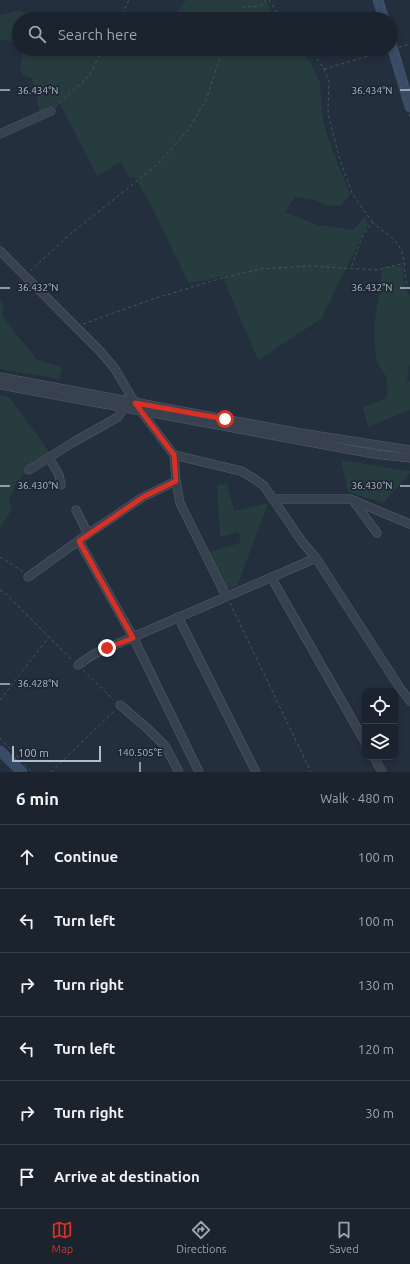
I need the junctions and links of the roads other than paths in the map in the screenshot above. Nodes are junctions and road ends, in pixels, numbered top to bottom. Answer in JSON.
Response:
{"nodes":[{"id":1,"x":51,"y":111,"type":"road end"},
{"id":2,"x":0,"y":134,"type":"edge"},
{"id":3,"x":0,"y":251,"type":"edge"},
{"id":4,"x":0,"y":377,"type":"edge"},
{"id":5,"x":0,"y":385,"type":"edge"},
{"id":6,"x":135,"y":403,"type":"junction"},
{"id":7,"x":124,"y":408,"type":"junction"},
{"id":8,"x":142,"y":411,"type":"junction"},
{"id":9,"x":410,"y":450,"type":"edge"},
{"id":10,"x":174,"y":455,"type":"junction"},
{"id":11,"x":49,"y":458,"type":"junction"},
{"id":12,"x":410,"y":458,"type":"edge"},
{"id":13,"x":30,"y":470,"type":"dead end"},
{"id":14,"x":176,"y":481,"type":"junction"},
{"id":15,"x":61,"y":485,"type":"dead end"},
{"id":16,"x":273,"y":499,"type":"junction"},
{"id":17,"x":355,"y":501,"type":"junction"},
{"id":18,"x":76,"y":510,"type":"dead end"},
{"id":19,"x":410,"y":524,"type":"edge"},
{"id":20,"x":377,"y":533,"type":"dead end"},
{"id":21,"x":88,"y":534,"type":"junction"},
{"id":22,"x":79,"y":541,"type":"junction"},
{"id":23,"x":316,"y":558,"type":"junction"},
{"id":24,"x":28,"y":577,"type":"road end"},
{"id":25,"x":271,"y":577,"type":"junction"},
{"id":26,"x":226,"y":596,"type":"junction"},
{"id":27,"x":178,"y":618,"type":"junction"},
{"id":28,"x":133,"y":638,"type":"junction"},
{"id":29,"x":78,"y":665,"type":"road end"},
{"id":30,"x":410,"y":701,"type":"edge"},
{"id":31,"x":120,"y":705,"type":"road end"},
{"id":32,"x":362,"y":737,"type":"edge"},
{"id":33,"x":376,"y":760,"type":"edge"},
{"id":34,"x":179,"y":772,"type":"edge"},
{"id":35,"x":199,"y":772,"type":"edge"},
{"id":36,"x":256,"y":772,"type":"edge"},
{"id":37,"x":382,"y":772,"type":"edge"}],
"edges":[{"from":1,"to":2,"type":"street"},
{"from":3,"to":6,"type":"street"},
{"from":4,"to":6,"type":"street"},
{"from":5,"to":7,"type":"street"},
{"from":6,"to":8,"type":"street"},
{"from":6,"to":9,"type":"street"},
{"from":7,"to":8,"type":"street"},
{"from":7,"to":11,"type":"street"},
{"from":8,"to":10,"type":"street"},
{"from":8,"to":12,"type":"street"},
{"from":10,"to":14,"type":"street"},
{"from":10,"to":16,"type":"street"},
{"from":11,"to":13,"type":"street"},
{"from":11,"to":15,"type":"street"},
{"from":14,"to":21,"type":"street"},
{"from":14,"to":26,"type":"street"},
{"from":16,"to":17,"type":"street"},
{"from":16,"to":23,"type":"street"},
{"from":17,"to":19,"type":"street"},
{"from":17,"to":20,"type":"street"},
{"from":18,"to":21,"type":"street"},
{"from":21,"to":22,"type":"street"},
{"from":22,"to":24,"type":"street"},
{"from":22,"to":28,"type":"street"},
{"from":23,"to":25,"type":"street"},
{"from":23,"to":30,"type":"street"},
{"from":25,"to":26,"type":"street"},
{"from":25,"to":32,"type":"street"},
{"from":26,"to":27,"type":"street"},
{"from":27,"to":28,"type":"street"},
{"from":27,"to":36,"type":"street"},
{"from":28,"to":29,"type":"street"},
{"from":28,"to":35,"type":"street"},
{"from":31,"to":34,"type":"street"},
{"from":33,"to":37,"type":"street"}]}
